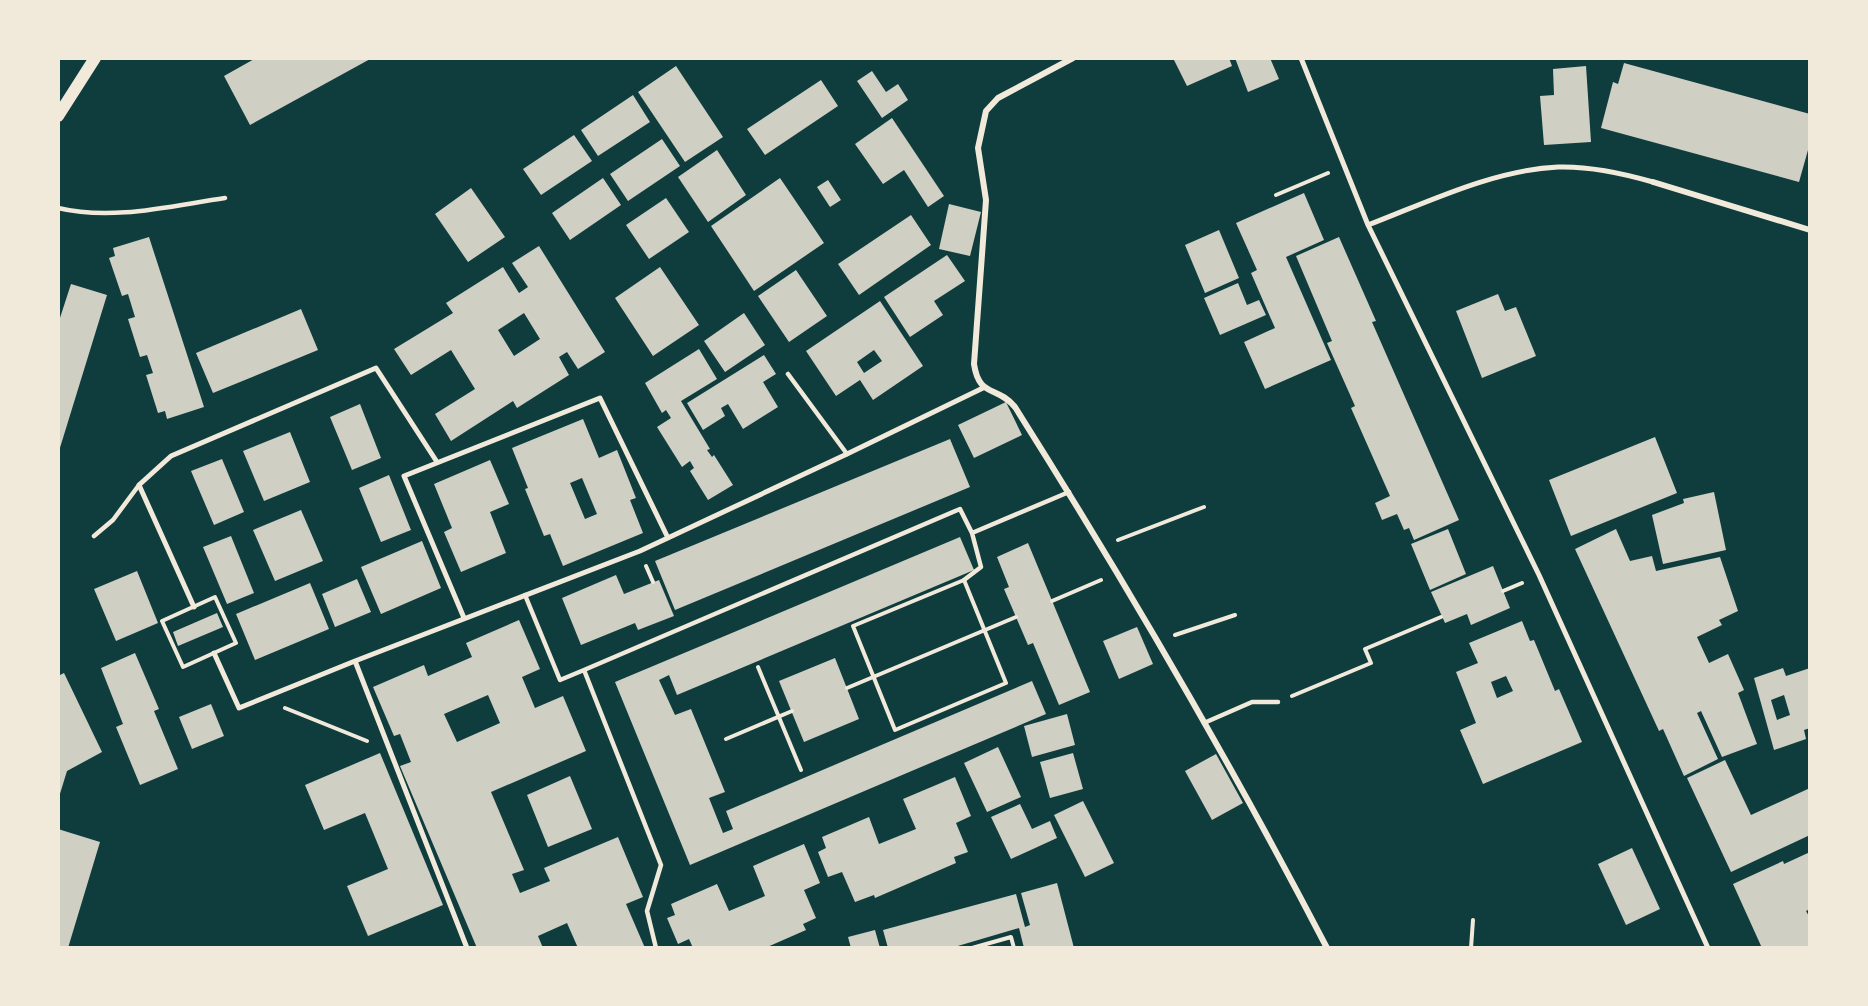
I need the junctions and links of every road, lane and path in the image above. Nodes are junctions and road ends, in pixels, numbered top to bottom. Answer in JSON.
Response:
{"nodes":[{"id":1,"x":95,"y":58,"type":"edge"},
{"id":2,"x":1055,"y":58,"type":"edge"},
{"id":3,"x":1074,"y":58,"type":"edge"},
{"id":4,"x":1301,"y":58,"type":"edge"},
{"id":5,"x":1059,"y":66,"type":"junction"},
{"id":6,"x":58,"y":116,"type":"edge"},
{"id":7,"x":1344,"y":166,"type":"junction"},
{"id":8,"x":1653,"y":182,"type":"joint"},
{"id":9,"x":1276,"y":195,"type":"dead end"},
{"id":10,"x":225,"y":198,"type":"dead end"},
{"id":11,"x":58,"y":208,"type":"edge"},
{"id":12,"x":1368,"y":225,"type":"junction"},
{"id":13,"x":1809,"y":230,"type":"edge"},
{"id":14,"x":788,"y":374,"type":"dead end"},
{"id":15,"x":983,"y":388,"type":"junction"},
{"id":16,"x":847,"y":454,"type":"junction"},
{"id":17,"x":437,"y":462,"type":"junction"},
{"id":18,"x":139,"y":484,"type":"junction"},
{"id":19,"x":1069,"y":492,"type":"junction"},
{"id":20,"x":1204,"y":507,"type":"dead end"},
{"id":21,"x":972,"y":533,"type":"junction"},
{"id":22,"x":94,"y":536,"type":"dead end"},
{"id":23,"x":668,"y":538,"type":"junction"},
{"id":24,"x":1103,"y":546,"type":"junction"},
{"id":25,"x":1118,"y":572,"type":"junction"},
{"id":26,"x":963,"y":580,"type":"junction"},
{"id":27,"x":525,"y":595,"type":"junction"},
{"id":28,"x":1052,"y":601,"type":"dead end"},
{"id":29,"x":194,"y":607,"type":"dead end"},
{"id":30,"x":1235,"y":615,"type":"dead end"},
{"id":31,"x":1016,"y":617,"type":"dead end"},
{"id":32,"x":1441,"y":617,"type":"dead end"},
{"id":33,"x":464,"y":618,"type":"junction"},
{"id":34,"x":984,"y":630,"type":"junction"},
{"id":35,"x":1158,"y":641,"type":"junction"},
{"id":36,"x":214,"y":652,"type":"dead end"},
{"id":37,"x":355,"y":661,"type":"junction"},
{"id":38,"x":758,"y":667,"type":"dead end"},
{"id":39,"x":584,"y":670,"type":"junction"},
{"id":40,"x":873,"y":677,"type":"junction"},
{"id":41,"x":847,"y":688,"type":"dead end"},
{"id":42,"x":262,"y":699,"type":"junction"},
{"id":43,"x":1278,"y":702,"type":"joint"},
{"id":44,"x":792,"y":711,"type":"dead end"},
{"id":45,"x":779,"y":717,"type":"junction"},
{"id":46,"x":1204,"y":723,"type":"junction"},
{"id":47,"x":726,"y":739,"type":"dead end"},
{"id":48,"x":390,"y":751,"type":"junction"},
{"id":49,"x":801,"y":770,"type":"dead end"},
{"id":50,"x":1473,"y":921,"type":"dead end"},
{"id":51,"x":466,"y":948,"type":"edge"},
{"id":52,"x":656,"y":948,"type":"edge"},
{"id":53,"x":972,"y":948,"type":"edge"},
{"id":54,"x":1014,"y":948,"type":"edge"},
{"id":55,"x":1327,"y":948,"type":"edge"},
{"id":56,"x":1471,"y":948,"type":"edge"},
{"id":57,"x":1708,"y":948,"type":"edge"}],
"edges":[{"from":1,"to":6,"type":"main road"},
{"from":2,"to":5,"type":"lane"},
{"from":3,"to":5,"type":"street"},
{"from":4,"to":7,"type":"street"},
{"from":5,"to":15,"type":"street"},
{"from":7,"to":9,"type":"path"},
{"from":7,"to":12,"type":"street"},
{"from":8,"to":12,"type":"street"},
{"from":8,"to":13,"type":"street"},
{"from":10,"to":11,"type":"lane"},
{"from":12,"to":57,"type":"street"},
{"from":14,"to":16,"type":"lane"},
{"from":15,"to":16,"type":"street"},
{"from":15,"to":19,"type":"street"},
{"from":16,"to":23,"type":"street"},
{"from":17,"to":18,"type":"street"},
{"from":17,"to":23,"type":"street"},
{"from":17,"to":33,"type":"street"},
{"from":18,"to":22,"type":"lane"},
{"from":18,"to":29,"type":"street"},
{"from":19,"to":21,"type":"lane"},
{"from":19,"to":24,"type":"street"},
{"from":20,"to":24,"type":"path"},
{"from":21,"to":26,"type":"lane"},
{"from":21,"to":39,"type":"lane"},
{"from":23,"to":27,"type":"street"},
{"from":24,"to":25,"type":"street"},
{"from":25,"to":28,"type":"path"},
{"from":25,"to":35,"type":"street"},
{"from":26,"to":34,"type":"path"},
{"from":26,"to":40,"type":"path"},
{"from":27,"to":33,"type":"street"},
{"from":27,"to":39,"type":"lane"},
{"from":30,"to":35,"type":"path"},
{"from":31,"to":34,"type":"path"},
{"from":32,"to":43,"type":"path"},
{"from":33,"to":37,"type":"street"},
{"from":34,"to":40,"type":"path"},
{"from":34,"to":40,"type":"path"},
{"from":35,"to":46,"type":"street"},
{"from":36,"to":42,"type":"street"},
{"from":37,"to":42,"type":"street"},
{"from":37,"to":48,"type":"street"},
{"from":38,"to":45,"type":"path"},
{"from":39,"to":52,"type":"lane"},
{"from":40,"to":41,"type":"path"},
{"from":42,"to":48,"type":"path"},
{"from":43,"to":46,"type":"lane"},
{"from":44,"to":45,"type":"path"},
{"from":45,"to":47,"type":"path"},
{"from":45,"to":49,"type":"path"},
{"from":46,"to":55,"type":"street"},
{"from":48,"to":51,"type":"street"},
{"from":50,"to":56,"type":"path"},
{"from":53,"to":54,"type":"path"}]}
